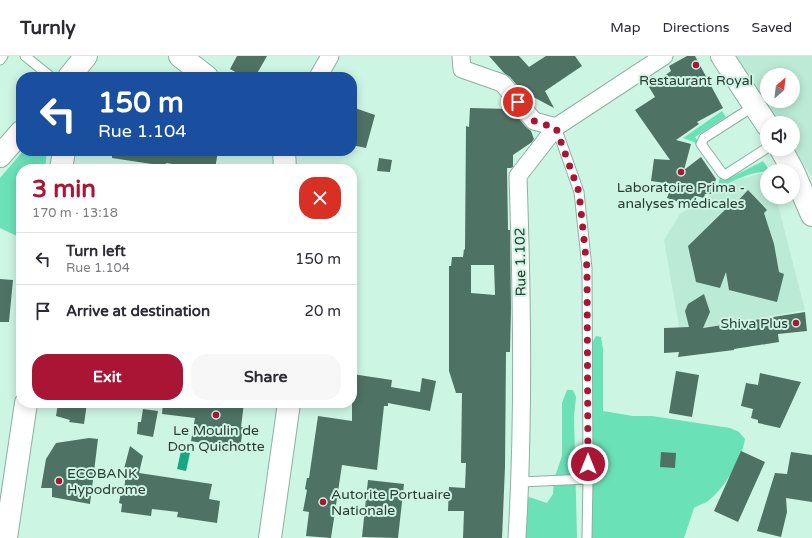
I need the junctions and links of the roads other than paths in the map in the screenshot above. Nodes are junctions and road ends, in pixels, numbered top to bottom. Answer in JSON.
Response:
{"nodes":[{"id":1,"x":3,"y":56,"type":"edge"},
{"id":2,"x":25,"y":56,"type":"edge"},
{"id":3,"x":86,"y":56,"type":"edge"},
{"id":4,"x":180,"y":56,"type":"edge"},
{"id":5,"x":330,"y":56,"type":"edge"},
{"id":6,"x":461,"y":56,"type":"edge"},
{"id":7,"x":664,"y":56,"type":"edge"},
{"id":8,"x":722,"y":56,"type":"edge"},
{"id":9,"x":0,"y":60,"type":"edge"},
{"id":10,"x":45,"y":72,"type":"edge"},
{"id":11,"x":73,"y":72,"type":"edge"},
{"id":12,"x":201,"y":72,"type":"edge"},
{"id":13,"x":321,"y":72,"type":"edge"},
{"id":14,"x":756,"y":106,"type":"junction"},
{"id":15,"x":762,"y":116,"type":"edge"},
{"id":16,"x":556,"y":128,"type":"junction"},
{"id":17,"x":16,"y":138,"type":"edge"},
{"id":18,"x":760,"y":152,"type":"edge"},
{"id":19,"x":0,"y":156,"type":"edge"},
{"id":20,"x":800,"y":187,"type":"edge"},
{"id":21,"x":812,"y":215,"type":"edge"},
{"id":22,"x":25,"y":408,"type":"edge"},
{"id":23,"x":288,"y":408,"type":"edge"},
{"id":24,"x":588,"y":479,"type":"junction"},
{"id":25,"x":520,"y":482,"type":"junction"},
{"id":26,"x":6,"y":538,"type":"edge"},
{"id":27,"x":270,"y":538,"type":"edge"},
{"id":28,"x":517,"y":538,"type":"edge"},
{"id":29,"x":587,"y":538,"type":"edge"}],
"edges":[{"from":1,"to":9,"type":"lane"},
{"from":2,"to":10,"type":"lane"},
{"from":3,"to":11,"type":"main road"},
{"from":4,"to":12,"type":"main road"},
{"from":5,"to":13,"type":"street"},
{"from":6,"to":16,"type":"street"},
{"from":7,"to":16,"type":"street","name":"Rue 1.102"},
{"from":8,"to":14,"type":"main road"},
{"from":14,"to":15,"type":"main road"},
{"from":14,"to":18,"type":"lane"},
{"from":16,"to":24,"type":"lane"},
{"from":16,"to":25,"type":"street","name":"Rue 1.102"},
{"from":17,"to":19,"type":"main road"},
{"from":20,"to":21,"type":"main road"},
{"from":22,"to":26,"type":"main road"},
{"from":23,"to":27,"type":"main road"},
{"from":24,"to":25,"type":"lane"},
{"from":24,"to":29,"type":"lane"},
{"from":25,"to":28,"type":"street","name":"Rue 1.102"}]}
